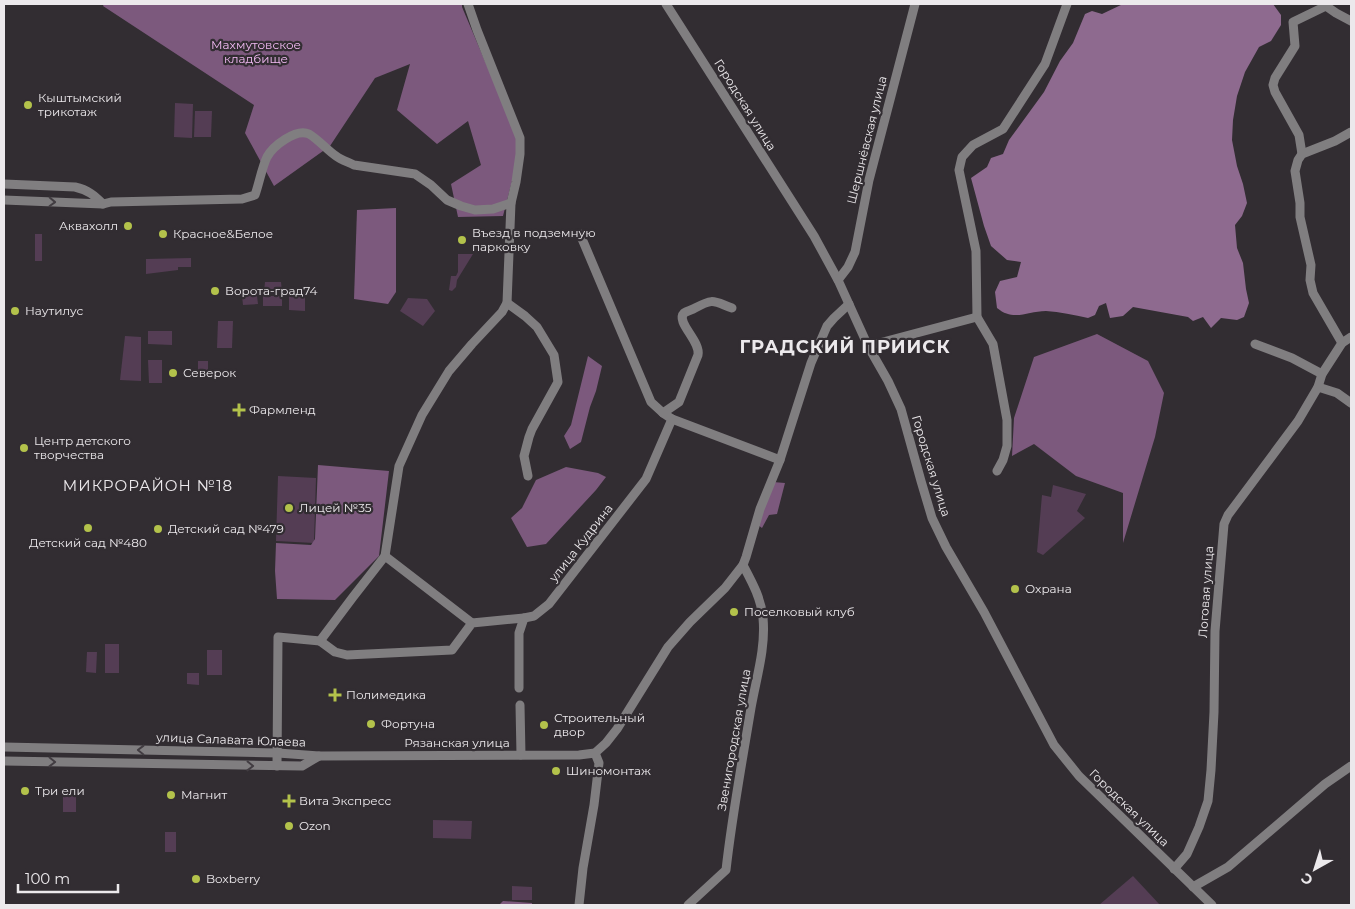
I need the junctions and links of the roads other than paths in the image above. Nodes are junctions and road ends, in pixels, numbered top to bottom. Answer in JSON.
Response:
{"nodes":[{"id":1,"x":468,"y":4,"type":"edge"},
{"id":2,"x":666,"y":4,"type":"edge"},
{"id":3,"x":915,"y":4,"type":"edge"},
{"id":4,"x":1066,"y":4,"type":"edge"},
{"id":5,"x":1351,"y":21,"type":"edge"},
{"id":6,"x":1351,"y":132,"type":"edge"},
{"id":7,"x":1302,"y":154,"type":"junction"},
{"id":8,"x":4,"y":184,"type":"edge"},
{"id":9,"x":75,"y":187,"type":"junction"},
{"id":10,"x":4,"y":200,"type":"edge"},
{"id":11,"x":76,"y":203,"type":"junction"},
{"id":12,"x":511,"y":203,"type":"junction"},
{"id":13,"x":103,"y":204,"type":"junction"},
{"id":14,"x":580,"y":234,"type":"dead end"},
{"id":15,"x":838,"y":280,"type":"junction"},
{"id":16,"x":507,"y":303,"type":"junction"},
{"id":17,"x":849,"y":304,"type":"junction"},
{"id":18,"x":732,"y":308,"type":"dead end"},
{"id":19,"x":977,"y":316,"type":"junction"},
{"id":20,"x":1351,"y":337,"type":"edge"},
{"id":21,"x":1342,"y":343,"type":"junction"},
{"id":22,"x":1255,"y":344,"type":"dead end"},
{"id":23,"x":868,"y":346,"type":"junction"},
{"id":24,"x":1322,"y":374,"type":"junction"},
{"id":25,"x":1318,"y":387,"type":"junction"},
{"id":26,"x":1351,"y":403,"type":"edge"},
{"id":27,"x":663,"y":413,"type":"junction"},
{"id":28,"x":672,"y":419,"type":"junction"},
{"id":29,"x":780,"y":460,"type":"junction"},
{"id":30,"x":997,"y":471,"type":"dead end"},
{"id":31,"x":528,"y":476,"type":"dead end"},
{"id":32,"x":385,"y":556,"type":"junction"},
{"id":33,"x":743,"y":565,"type":"junction"},
{"id":34,"x":524,"y":618,"type":"junction"},
{"id":35,"x":510,"y":620,"type":"junction"},
{"id":36,"x":472,"y":623,"type":"junction"},
{"id":37,"x":519,"y":633,"type":"junction"},
{"id":38,"x":320,"y":641,"type":"junction"},
{"id":39,"x":519,"y":688,"type":"dead end"},
{"id":40,"x":520,"y":705,"type":"dead end"},
{"id":41,"x":4,"y":747,"type":"edge"},
{"id":42,"x":98,"y":749,"type":"junction"},
{"id":43,"x":217,"y":752,"type":"junction"},
{"id":44,"x":596,"y":752,"type":"junction"},
{"id":45,"x":278,"y":753,"type":"junction"},
{"id":46,"x":521,"y":755,"type":"junction"},
{"id":47,"x":319,"y":756,"type":"junction"},
{"id":48,"x":4,"y":761,"type":"edge"},
{"id":49,"x":99,"y":762,"type":"junction"},
{"id":50,"x":216,"y":765,"type":"junction"},
{"id":51,"x":277,"y":766,"type":"junction"},
{"id":52,"x":1351,"y":766,"type":"edge"},
{"id":53,"x":1174,"y":869,"type":"junction"},
{"id":54,"x":1193,"y":887,"type":"junction"},
{"id":55,"x":579,"y":905,"type":"edge"},
{"id":56,"x":688,"y":905,"type":"edge"},
{"id":57,"x":1212,"y":905,"type":"edge"}],
"edges":[{"from":1,"to":12,"type":"street"},
{"from":2,"to":15,"type":"street","name":"Городская улица"},
{"from":3,"to":15,"type":"street","name":"Шершнёвская улица"},
{"from":4,"to":19,"type":"street"},
{"from":5,"to":7,"type":"street"},
{"from":6,"to":7,"type":"street"},
{"from":7,"to":21,"type":"street"},
{"from":8,"to":9,"type":"street"},
{"from":9,"to":11,"type":"street"},
{"from":9,"to":13,"type":"street"},
{"from":10,"to":11,"type":"street","one_way":true},
{"from":11,"to":13,"type":"street"},
{"from":12,"to":13,"type":"street"},
{"from":12,"to":16,"type":"street"},
{"from":14,"to":27,"type":"street"},
{"from":15,"to":17,"type":"street","name":"Городская улица"},
{"from":16,"to":31,"type":"street"},
{"from":16,"to":32,"type":"street"},
{"from":17,"to":23,"type":"street","name":"Городская улица"},
{"from":17,"to":29,"type":"street"},
{"from":18,"to":27,"type":"street"},
{"from":19,"to":23,"type":"street"},
{"from":19,"to":30,"type":"street"},
{"from":20,"to":21,"type":"street","name":"Логовая улица"},
{"from":21,"to":24,"type":"street","name":"Логовая улица"},
{"from":22,"to":24,"type":"street"},
{"from":23,"to":53,"type":"street","name":"Городская улица"},
{"from":24,"to":25,"type":"street","name":"Логовая улица"},
{"from":25,"to":26,"type":"street"},
{"from":25,"to":53,"type":"street","name":"Логовая улица"},
{"from":27,"to":28,"type":"street"},
{"from":28,"to":29,"type":"street"},
{"from":28,"to":34,"type":"street","name":"улица Кудрина"},
{"from":29,"to":33,"type":"street"},
{"from":32,"to":36,"type":"street"},
{"from":32,"to":38,"type":"street"},
{"from":33,"to":44,"type":"street"},
{"from":33,"to":56,"type":"street","name":"Звенигородская улица"},
{"from":34,"to":35,"type":"street"},
{"from":34,"to":37,"type":"street"},
{"from":35,"to":36,"type":"street"},
{"from":35,"to":37,"type":"street"},
{"from":36,"to":38,"type":"street"},
{"from":37,"to":39,"type":"street"},
{"from":38,"to":45,"type":"street"},
{"from":40,"to":46,"type":"street"},
{"from":41,"to":42,"type":"street","name":"улица Салавата Юлаева"},
{"from":43,"to":42,"type":"street","name":"улица Салавата Юлаева","one_way":true},
{"from":42,"to":49,"type":"street"},
{"from":43,"to":45,"type":"street","name":"улица Салавата Юлаева"},
{"from":43,"to":50,"type":"street"},
{"from":44,"to":46,"type":"street","name":"Рязанская улица"},
{"from":44,"to":55,"type":"street"},
{"from":45,"to":47,"type":"street","name":"улица Салавата Юлаева"},
{"from":45,"to":51,"type":"street"},
{"from":46,"to":47,"type":"street","name":"Рязанская улица"},
{"from":47,"to":51,"type":"street","name":"улица Салавата Юлаева"},
{"from":48,"to":49,"type":"street","name":"улица Салавата Юлаева","one_way":true},
{"from":49,"to":50,"type":"street","name":"улица Салавата Юлаева"},
{"from":50,"to":51,"type":"street","name":"улица Салавата Юлаева","one_way":true},
{"from":52,"to":54,"type":"street"},
{"from":53,"to":54,"type":"street","name":"Городская улица"},
{"from":54,"to":57,"type":"street","name":"Городская улица"}]}
